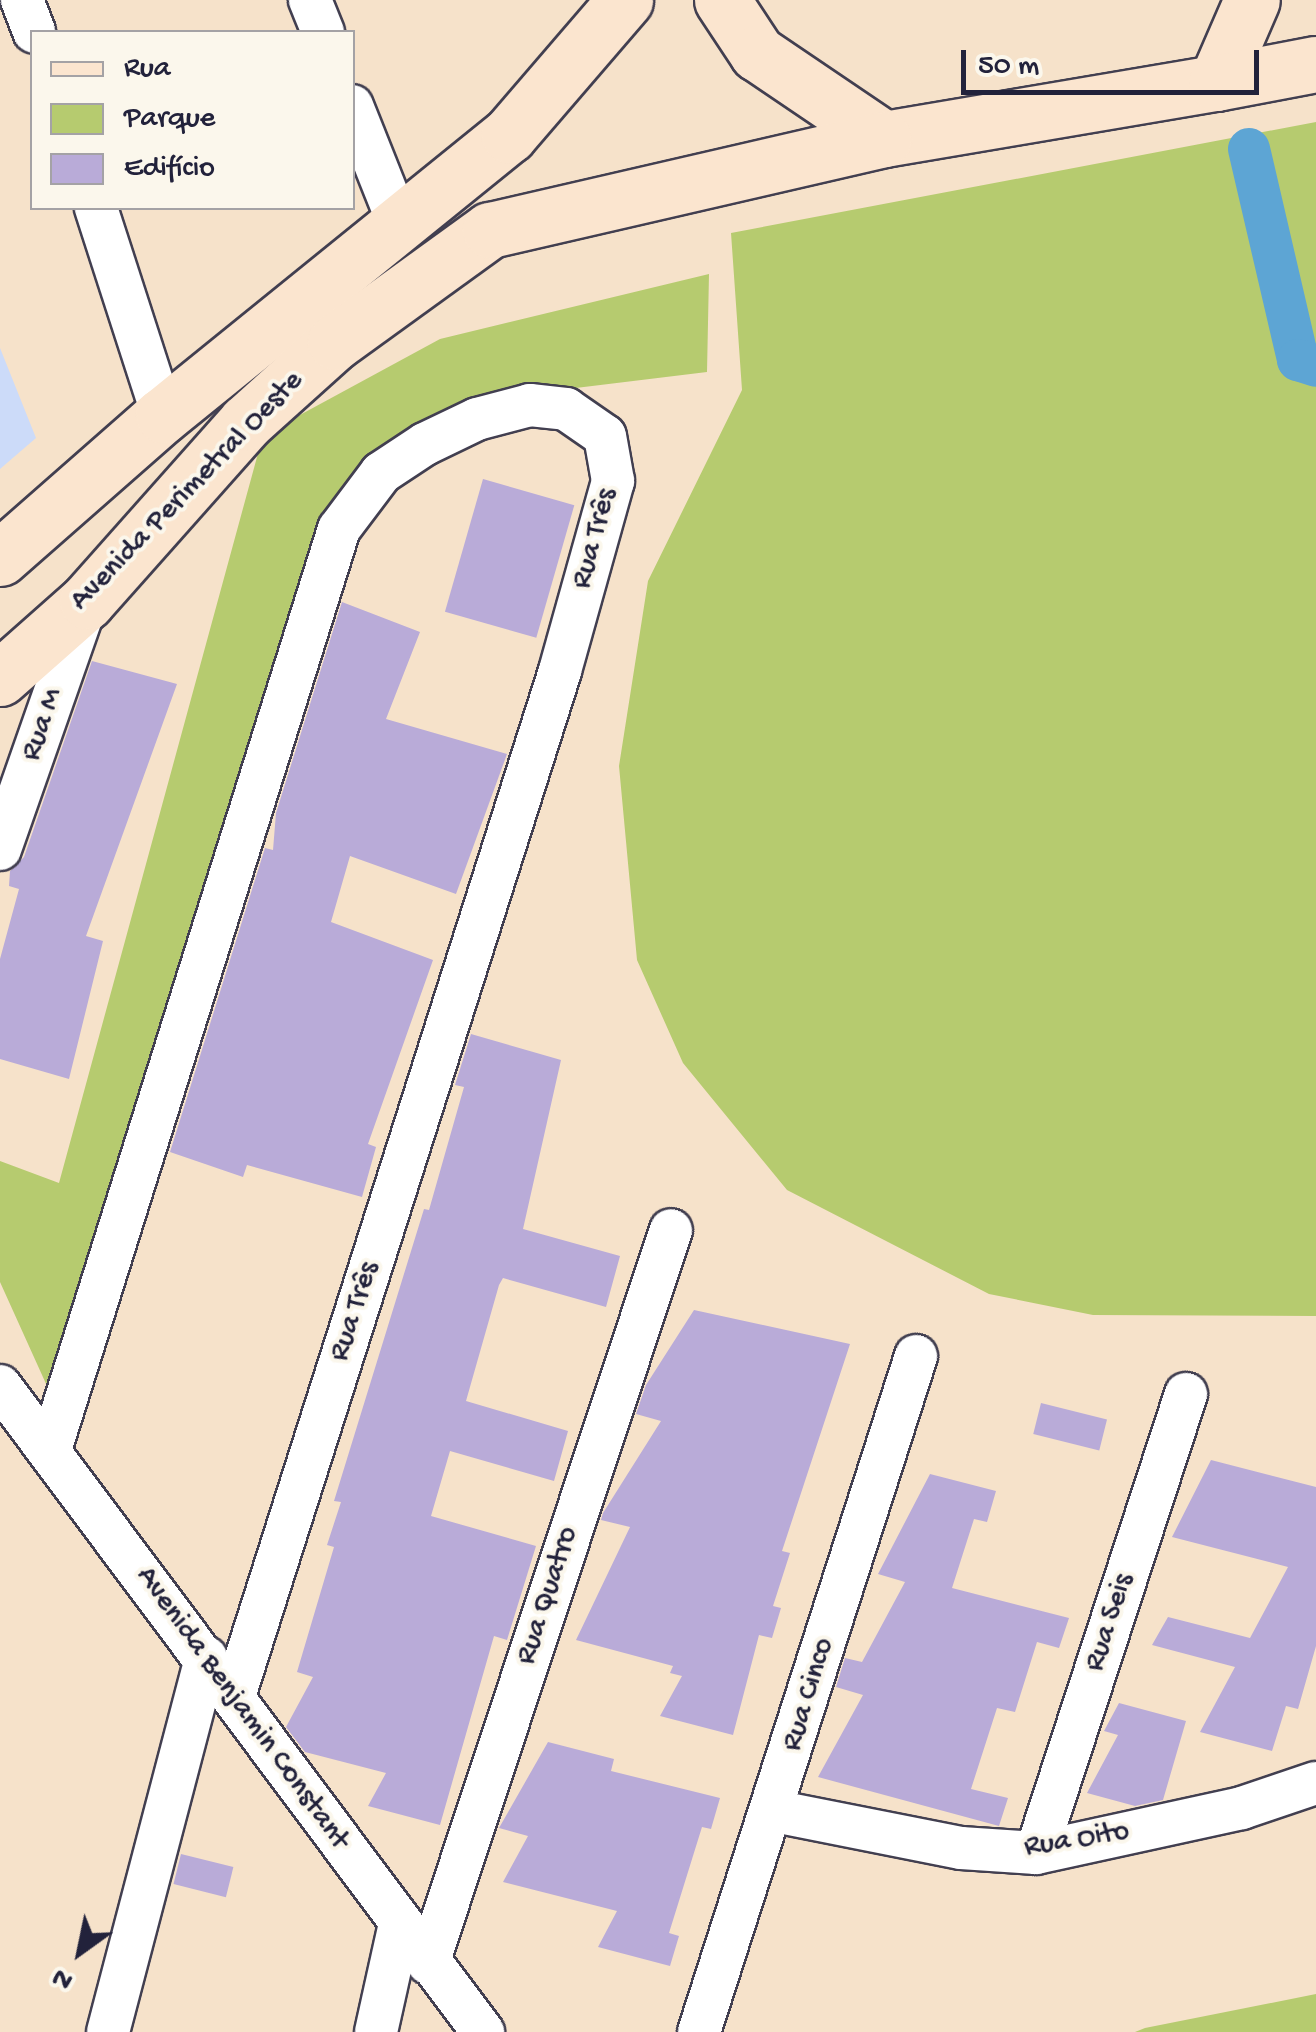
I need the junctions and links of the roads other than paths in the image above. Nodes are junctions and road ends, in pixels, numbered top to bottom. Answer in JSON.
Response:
{"nodes":[{"id":1,"x":22,"y":0,"type":"edge"},
{"id":2,"x":310,"y":0,"type":"edge"},
{"id":3,"x":625,"y":0,"type":"edge"},
{"id":4,"x":722,"y":0,"type":"edge"},
{"id":5,"x":1252,"y":0,"type":"edge"},
{"id":6,"x":33,"y":30,"type":"edge"},
{"id":7,"x":322,"y":30,"type":"edge"},
{"id":8,"x":1316,"y":64,"type":"edge"},
{"id":9,"x":1216,"y":83,"type":"junction"},
{"id":10,"x":355,"y":114,"type":"edge"},
{"id":11,"x":884,"y":139,"type":"junction"},
{"id":12,"x":97,"y":210,"type":"edge"},
{"id":13,"x":399,"y":224,"type":"junction"},
{"id":14,"x":163,"y":415,"type":"junction"},
{"id":15,"x":0,"y":558,"type":"edge"},
{"id":16,"x":88,"y":601,"type":"junction"},
{"id":17,"x":0,"y":678,"type":"edge"},
{"id":18,"x":0,"y":849,"type":"edge"},
{"id":19,"x":670,"y":1230,"type":"dead end"},
{"id":20,"x":916,"y":1356,"type":"dead end"},
{"id":21,"x":0,"y":1386,"type":"edge"},
{"id":22,"x":1186,"y":1394,"type":"dead end"},
{"id":23,"x":50,"y":1450,"type":"junction"},
{"id":24,"x":206,"y":1658,"type":"junction"},
{"id":25,"x":234,"y":1696,"type":"junction"},
{"id":26,"x":1316,"y":1783,"type":"edge"},
{"id":27,"x":774,"y":1811,"type":"junction"},
{"id":28,"x":1036,"y":1854,"type":"junction"},
{"id":29,"x":400,"y":1924,"type":"junction"},
{"id":30,"x":428,"y":1962,"type":"junction"},
{"id":31,"x":108,"y":2032,"type":"edge"},
{"id":32,"x":376,"y":2032,"type":"edge"},
{"id":33,"x":483,"y":2032,"type":"edge"},
{"id":34,"x":699,"y":2032,"type":"edge"}],
"edges":[{"from":1,"to":6,"type":"street"},
{"from":2,"to":7,"type":"street"},
{"from":3,"to":13,"type":"main road","name":"Avenida Perimetral Oeste"},
{"from":4,"to":11,"type":"main road"},
{"from":5,"to":9,"type":"main road"},
{"from":8,"to":9,"type":"main road","name":"Avenida Perimetral Oeste"},
{"from":9,"to":11,"type":"main road","name":"Avenida Perimetral Oeste"},
{"from":10,"to":13,"type":"street"},
{"from":11,"to":16,"type":"main road","name":"Avenida Perimetral Oeste"},
{"from":12,"to":14,"type":"street"},
{"from":13,"to":14,"type":"main road","name":"Avenida Perimetral Oeste"},
{"from":14,"to":15,"type":"main road","name":"Avenida Perimetral Oeste"},
{"from":16,"to":17,"type":"main road","name":"Avenida Perimetral Oeste"},
{"from":16,"to":18,"type":"street","name":"Rua M"},
{"from":19,"to":30,"type":"street","name":"Rua Quatro"},
{"from":20,"to":27,"type":"street","name":"Rua Cinco"},
{"from":21,"to":23,"type":"street","name":"Avenida Benjamin Constant"},
{"from":22,"to":28,"type":"street","name":"Rua Seis"},
{"from":23,"to":24,"type":"street","name":"Avenida Benjamin Constant"},
{"from":23,"to":25,"type":"street","name":"Rua Três"},
{"from":24,"to":25,"type":"street","name":"Avenida Benjamin Constant"},
{"from":24,"to":31,"type":"street"},
{"from":25,"to":29,"type":"street","name":"Avenida Benjamin Constant"},
{"from":26,"to":28,"type":"street","name":"Rua Oito"},
{"from":27,"to":28,"type":"street","name":"Rua Oito"},
{"from":27,"to":34,"type":"street","name":"Rua Cinco"},
{"from":29,"to":30,"type":"street","name":"Avenida Benjamin Constant"},
{"from":29,"to":32,"type":"street"},
{"from":30,"to":33,"type":"street","name":"Avenida Benjamin Constant"}]}
